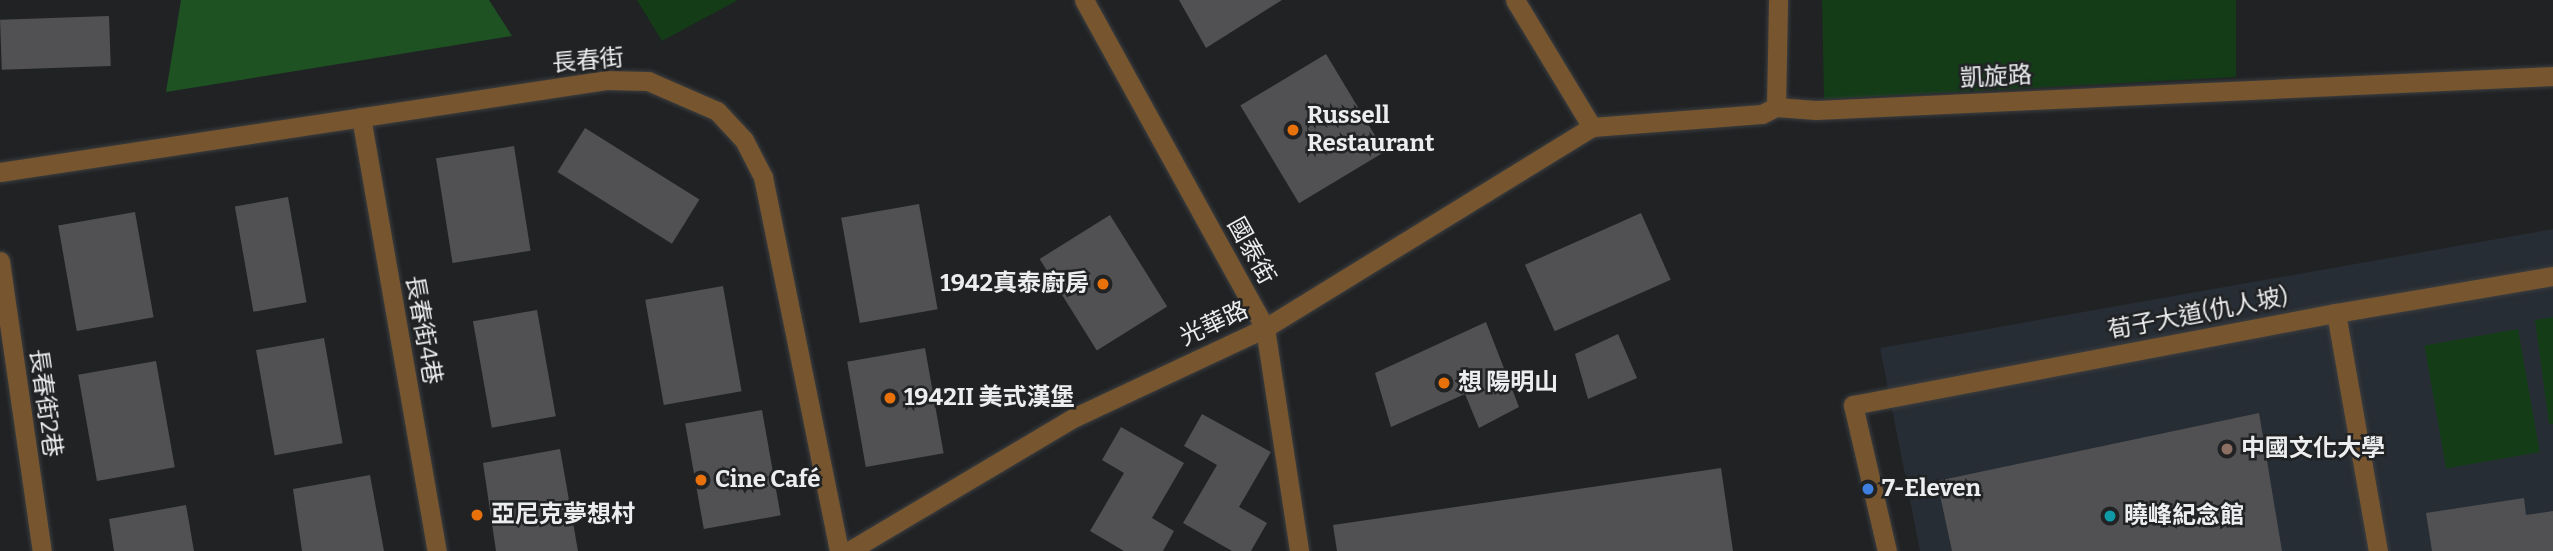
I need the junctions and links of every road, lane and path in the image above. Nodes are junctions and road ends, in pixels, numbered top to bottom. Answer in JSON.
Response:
{"nodes":[{"id":1,"x":1084,"y":0,"type":"edge"},
{"id":2,"x":1516,"y":0,"type":"edge"},
{"id":3,"x":1778,"y":0,"type":"edge"},
{"id":4,"x":2553,"y":76,"type":"edge"},
{"id":5,"x":1776,"y":107,"type":"junction"},
{"id":6,"x":361,"y":117,"type":"junction"},
{"id":7,"x":1592,"y":127,"type":"junction"},
{"id":8,"x":0,"y":172,"type":"edge"},
{"id":9,"x":0,"y":261,"type":"edge"},
{"id":10,"x":2553,"y":276,"type":"edge"},
{"id":11,"x":2336,"y":313,"type":"junction"},
{"id":12,"x":1265,"y":328,"type":"junction"},
{"id":13,"x":42,"y":551,"type":"edge"},
{"id":14,"x":437,"y":551,"type":"edge"},
{"id":15,"x":839,"y":551,"type":"edge"},
{"id":16,"x":849,"y":551,"type":"edge"},
{"id":17,"x":1299,"y":551,"type":"edge"},
{"id":18,"x":1886,"y":551,"type":"edge"},
{"id":19,"x":2378,"y":551,"type":"edge"}],
"edges":[{"from":1,"to":12,"type":"street","name":"國泰街"},
{"from":2,"to":7,"type":"street"},
{"from":3,"to":5,"type":"street"},
{"from":4,"to":5,"type":"street","name":"凱旋路"},
{"from":5,"to":7,"type":"street","name":"凱旋路"},
{"from":6,"to":8,"type":"street","name":"長春街"},
{"from":6,"to":14,"type":"street","name":"長春街4巷"},
{"from":6,"to":15,"type":"street","name":"長春街"},
{"from":7,"to":12,"type":"street","name":"光華路"},
{"from":9,"to":13,"type":"street","name":"長春街2巷"},
{"from":10,"to":11,"type":"street","name":"荀子大道(仇人坡)"},
{"from":11,"to":18,"type":"street","name":"荀子大道(仇人坡)"},
{"from":11,"to":19,"type":"street"},
{"from":12,"to":16,"type":"street","name":"光華路"},
{"from":12,"to":17,"type":"street","name":"國泰街"}]}
